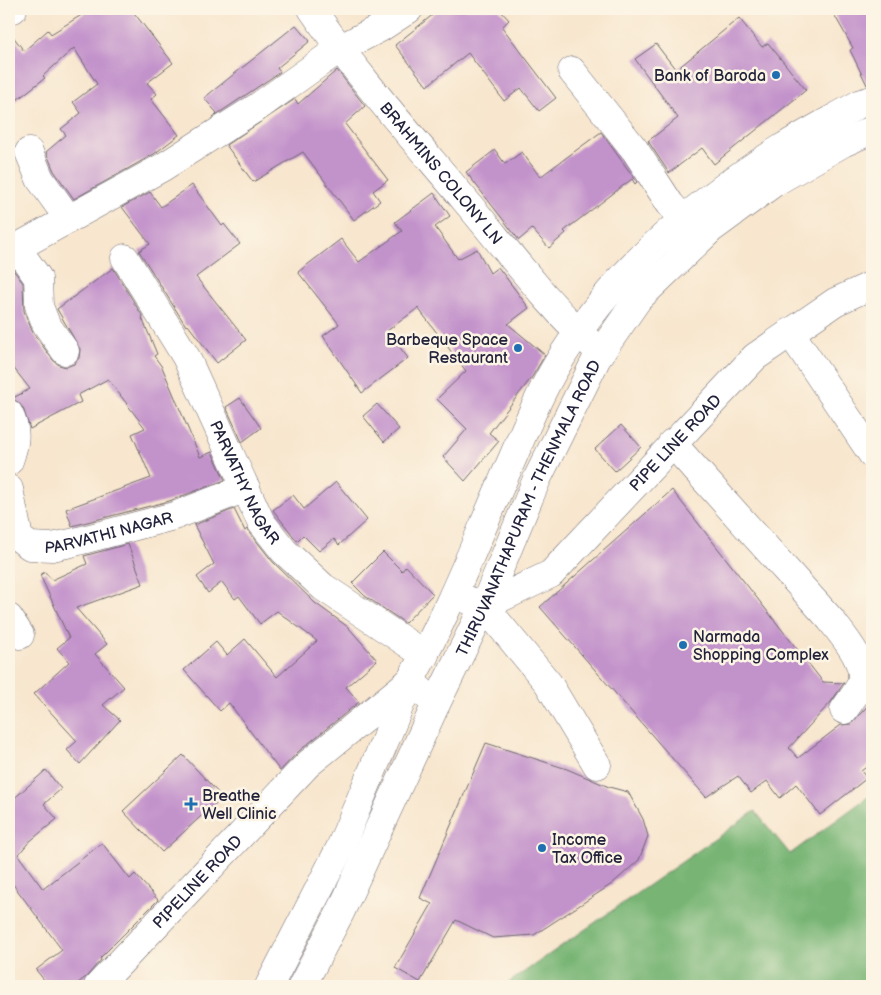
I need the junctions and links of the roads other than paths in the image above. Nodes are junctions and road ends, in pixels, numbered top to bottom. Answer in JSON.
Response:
{"nodes":[{"id":1,"x":13,"y":9,"type":"edge"},
{"id":2,"x":312,"y":9,"type":"edge"},
{"id":3,"x":409,"y":9,"type":"edge"},
{"id":4,"x":9,"y":10,"type":"edge"},
{"id":5,"x":339,"y":49,"type":"junction"},
{"id":6,"x":572,"y":71,"type":"dead end"},
{"id":7,"x":872,"y":100,"type":"edge"},
{"id":8,"x":872,"y":130,"type":"edge"},
{"id":9,"x":29,"y":152,"type":"dead end"},
{"id":10,"x":68,"y":218,"type":"junction"},
{"id":11,"x":684,"y":220,"type":"junction"},
{"id":12,"x":13,"y":249,"type":"edge"},
{"id":13,"x":125,"y":258,"type":"dead end"},
{"id":14,"x":872,"y":285,"type":"edge"},
{"id":15,"x":577,"y":332,"type":"junction"},
{"id":16,"x":790,"y":332,"type":"junction"},
{"id":17,"x":65,"y":351,"type":"dead end"},
{"id":18,"x":601,"y":353,"type":"junction"},
{"id":19,"x":9,"y":414,"type":"edge"},
{"id":20,"x":672,"y":443,"type":"junction"},
{"id":21,"x":872,"y":454,"type":"edge"},
{"id":22,"x":9,"y":461,"type":"edge"},
{"id":23,"x":246,"y":488,"type":"junction"},
{"id":24,"x":9,"y":489,"type":"edge"},
{"id":25,"x":14,"y":543,"type":"edge"},
{"id":26,"x":452,"y":595,"type":"junction"},
{"id":27,"x":484,"y":606,"type":"junction"},
{"id":28,"x":425,"y":655,"type":"junction"},
{"id":29,"x":410,"y":681,"type":"junction"},
{"id":30,"x":436,"y":704,"type":"junction"},
{"id":31,"x":844,"y":710,"type":"dead end"},
{"id":32,"x":597,"y":765,"type":"dead end"},
{"id":33,"x":98,"y":986,"type":"edge"},
{"id":34,"x":269,"y":986,"type":"edge"},
{"id":35,"x":302,"y":986,"type":"edge"}],
"edges":[{"from":1,"to":4,"type":"street"},
{"from":2,"to":5,"type":"street","name":"BRAHMINS COLONY LN"},
{"from":3,"to":5,"type":"street"},
{"from":5,"to":10,"type":"street"},
{"from":5,"to":15,"type":"street","name":"BRAHMINS COLONY LN"},
{"from":6,"to":11,"type":"street"},
{"from":7,"to":11,"type":"street"},
{"from":8,"to":18,"type":"street","name":"THIRUVANATHAPURAM - THENMALA ROAD"},
{"from":9,"to":10,"type":"street"},
{"from":10,"to":12,"type":"street"},
{"from":11,"to":15,"type":"street"},
{"from":12,"to":17,"type":"street"},
{"from":13,"to":23,"type":"street","name":"PARVATHY NAGAR"},
{"from":14,"to":16,"type":"street","name":"PIPE LINE ROAD"},
{"from":15,"to":18,"type":"street","name":"BRAHMINS COLONY LN"},
{"from":15,"to":26,"type":"street"},
{"from":16,"to":20,"type":"street","name":"PIPE LINE ROAD"},
{"from":16,"to":21,"type":"street"},
{"from":18,"to":27,"type":"street","name":"THIRUVANATHAPURAM - THENMALA ROAD"},
{"from":19,"to":22,"type":"street"},
{"from":20,"to":27,"type":"street","name":"PIPE LINE ROAD"},
{"from":20,"to":31,"type":"street"},
{"from":23,"to":25,"type":"street","name":"PARVATHI NAGAR"},
{"from":23,"to":28,"type":"street","name":"PARVATHY NAGAR"},
{"from":24,"to":25,"type":"street","name":"PARVATHI NAGAR"},
{"from":26,"to":27,"type":"street"},
{"from":26,"to":28,"type":"street"},
{"from":27,"to":30,"type":"street","name":"THIRUVANATHAPURAM - THENMALA ROAD"},
{"from":27,"to":32,"type":"street"},
{"from":28,"to":29,"type":"street"},
{"from":29,"to":30,"type":"street"},
{"from":29,"to":33,"type":"street","name":"PIPELINE ROAD"},
{"from":29,"to":34,"type":"street"},
{"from":30,"to":35,"type":"street","name":"THIRUVANATHAPURAM - THENMALA ROAD"}]}
